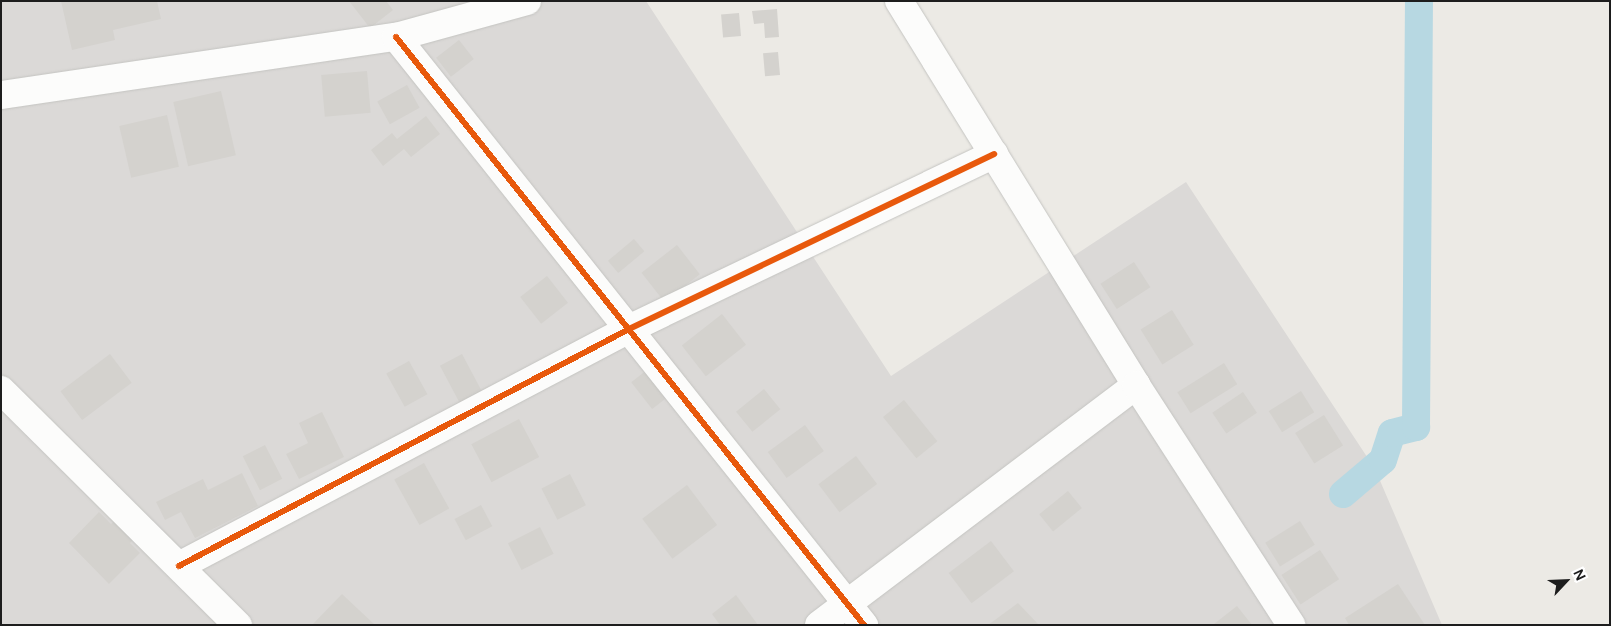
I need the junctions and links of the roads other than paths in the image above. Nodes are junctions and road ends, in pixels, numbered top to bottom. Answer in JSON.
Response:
{"nodes":[{"id":1,"x":527,"y":1,"type":"edge"},
{"id":2,"x":899,"y":1,"type":"edge"},
{"id":3,"x":396,"y":37,"type":"junction"},
{"id":4,"x":1,"y":95,"type":"edge"},
{"id":5,"x":994,"y":154,"type":"junction"},
{"id":6,"x":629,"y":329,"type":"junction"},
{"id":7,"x":1136,"y":385,"type":"junction"},
{"id":8,"x":1,"y":390,"type":"edge"},
{"id":9,"x":179,"y":566,"type":"junction"},
{"id":10,"x":856,"y":615,"type":"edge"},
{"id":11,"x":238,"y":625,"type":"edge"},
{"id":12,"x":819,"y":625,"type":"edge"},
{"id":13,"x":1291,"y":625,"type":"edge"}],
"edges":[{"from":1,"to":3,"type":"street"},
{"from":2,"to":5,"type":"street"},
{"from":3,"to":4,"type":"street"},
{"from":3,"to":6,"type":"street"},
{"from":5,"to":6,"type":"street"},
{"from":5,"to":7,"type":"street"},
{"from":6,"to":9,"type":"street"},
{"from":6,"to":10,"type":"street"},
{"from":7,"to":10,"type":"street"},
{"from":7,"to":13,"type":"street"},
{"from":8,"to":9,"type":"street"},
{"from":9,"to":11,"type":"street"},
{"from":10,"to":12,"type":"street"}]}
